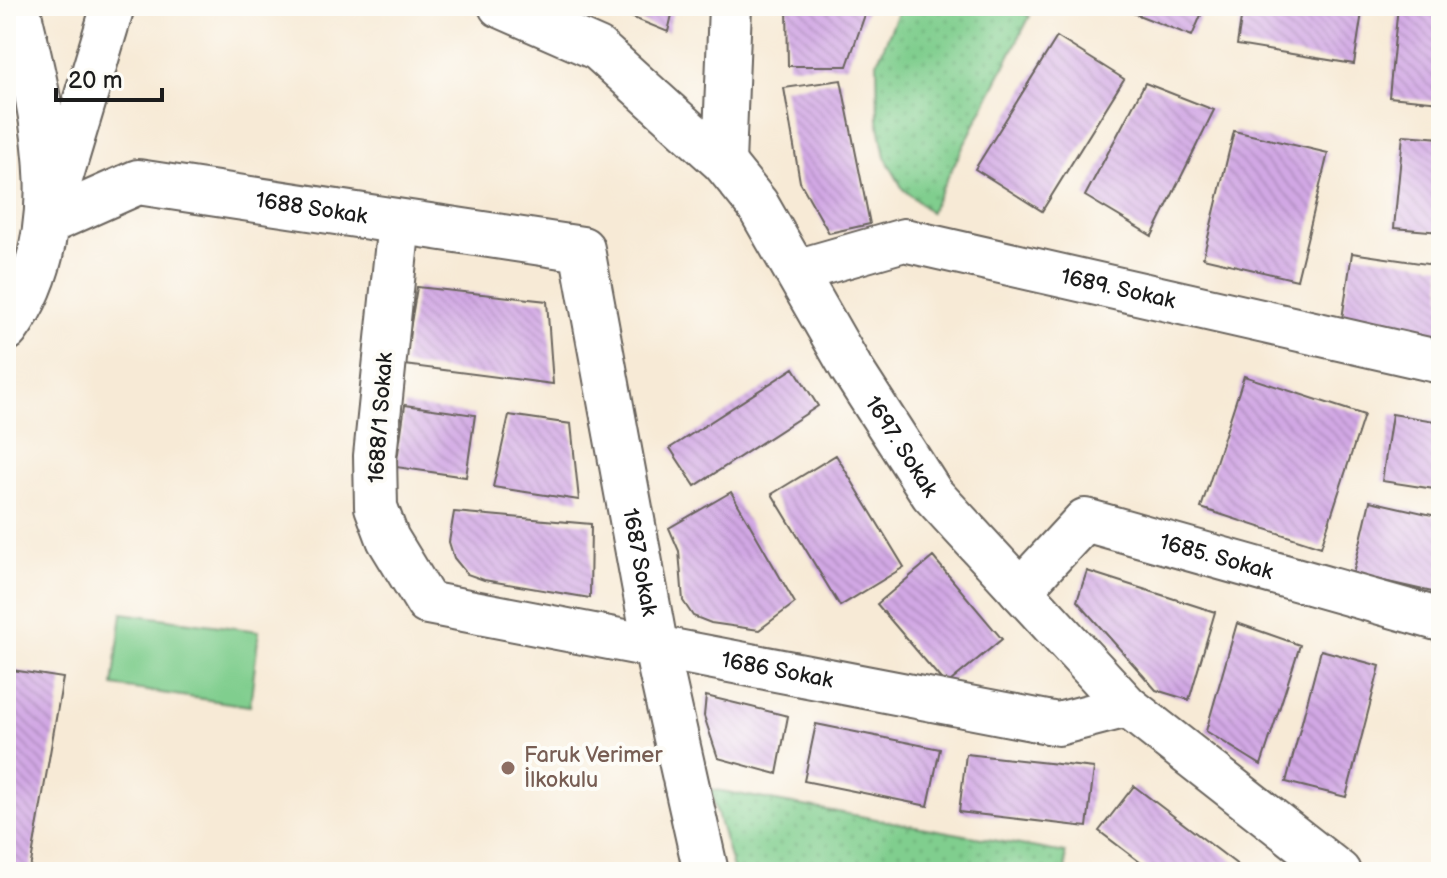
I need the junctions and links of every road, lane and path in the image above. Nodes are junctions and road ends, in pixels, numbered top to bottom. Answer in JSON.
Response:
{"nodes":[{"id":1,"x":17,"y":6,"type":"edge"},
{"id":2,"x":113,"y":6,"type":"edge"},
{"id":3,"x":500,"y":6,"type":"edge"},
{"id":4,"x":730,"y":6,"type":"edge"},
{"id":5,"x":724,"y":163,"type":"junction"},
{"id":6,"x":48,"y":222,"type":"junction"},
{"id":7,"x":399,"y":222,"type":"junction"},
{"id":8,"x":582,"y":249,"type":"joint"},
{"id":9,"x":796,"y":271,"type":"junction"},
{"id":10,"x":6,"y":329,"type":"edge"},
{"id":11,"x":1441,"y":362,"type":"edge"},
{"id":12,"x":1020,"y":590,"type":"junction"},
{"id":13,"x":427,"y":603,"type":"joint"},
{"id":14,"x":1441,"y":620,"type":"edge"},
{"id":15,"x":655,"y":644,"type":"junction"},
{"id":16,"x":1127,"y":706,"type":"junction"},
{"id":17,"x":706,"y":872,"type":"edge"},
{"id":18,"x":1339,"y":872,"type":"edge"}],
"edges":[{"from":1,"to":6,"type":"street"},
{"from":2,"to":6,"type":"street"},
{"from":3,"to":5,"type":"street","name":"1697. Sokak"},
{"from":4,"to":5,"type":"street"},
{"from":5,"to":9,"type":"street","name":"1697. Sokak"},
{"from":6,"to":7,"type":"street","name":"1688 Sokak"},
{"from":6,"to":10,"type":"street"},
{"from":7,"to":8,"type":"street","name":"1688 Sokak"},
{"from":7,"to":13,"type":"street","name":"1688/1 Sokak"},
{"from":8,"to":15,"type":"street","name":"1687 Sokak"},
{"from":9,"to":11,"type":"street","name":"1689. Sokak"},
{"from":9,"to":12,"type":"street","name":"1697. Sokak"},
{"from":12,"to":14,"type":"street","name":"1685. Sokak"},
{"from":12,"to":16,"type":"street","name":"1697. Sokak"},
{"from":13,"to":15,"type":"street","name":"1686 Sokak"},
{"from":15,"to":16,"type":"street","name":"1686 Sokak"},
{"from":15,"to":17,"type":"street","name":"1687 Sokak"},
{"from":16,"to":18,"type":"street","name":"1697. Sokak"}]}
